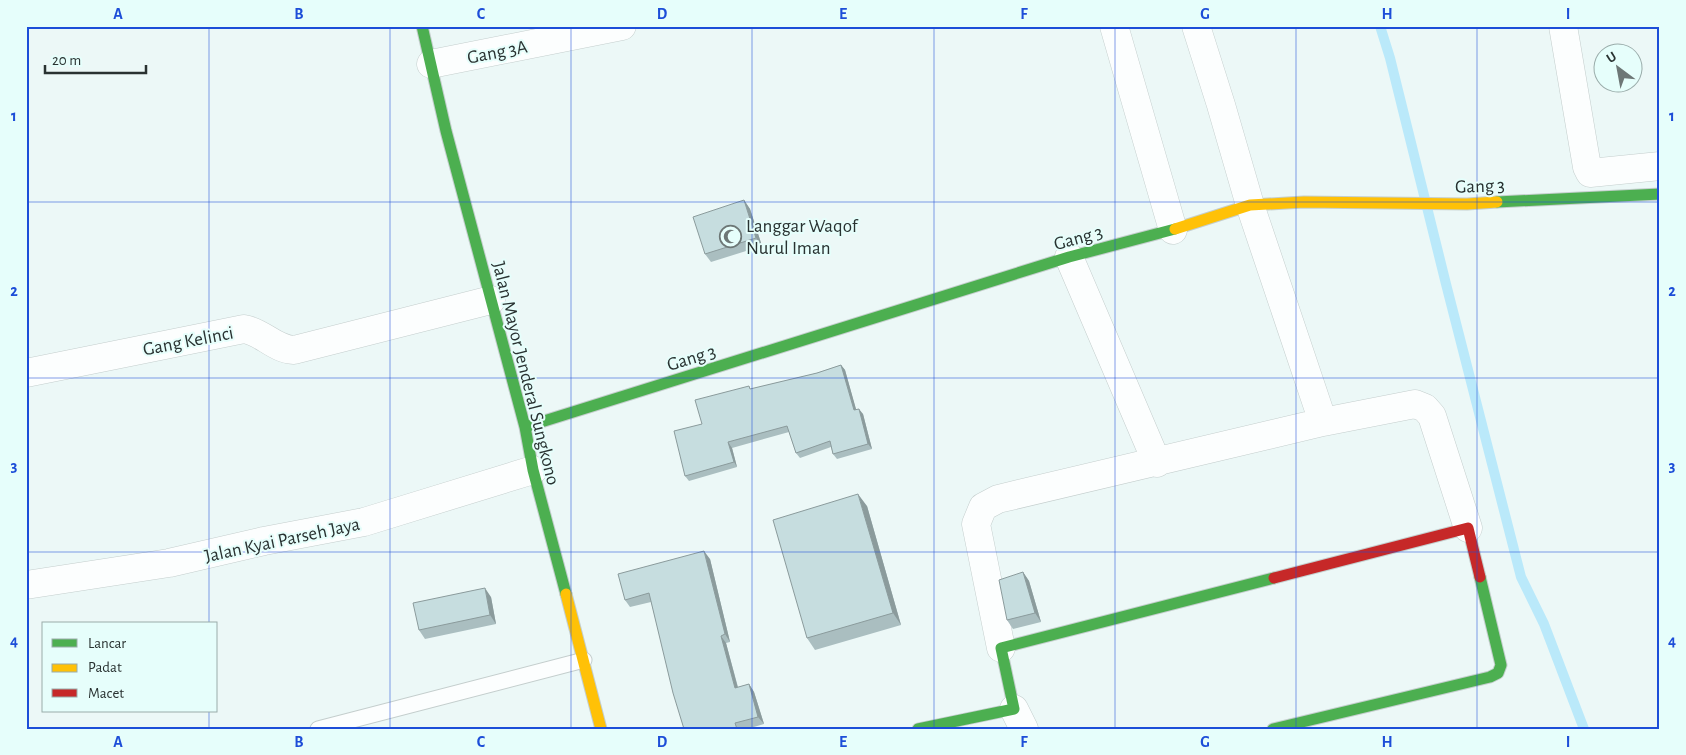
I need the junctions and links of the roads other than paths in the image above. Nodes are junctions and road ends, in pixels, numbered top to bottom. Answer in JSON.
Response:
{"nodes":[{"id":1,"x":422,"y":26,"type":"edge"},
{"id":2,"x":622,"y":26,"type":"edge"},
{"id":3,"x":1114,"y":26,"type":"edge"},
{"id":4,"x":1196,"y":26,"type":"edge"},
{"id":5,"x":1563,"y":26,"type":"edge"},
{"id":6,"x":431,"y":64,"type":"junction"},
{"id":7,"x":1660,"y":166,"type":"edge"},
{"id":8,"x":1660,"y":194,"type":"edge"},
{"id":9,"x":1250,"y":205,"type":"junction"},
{"id":10,"x":1173,"y":230,"type":"junction"},
{"id":11,"x":1068,"y":257,"type":"junction"},
{"id":12,"x":491,"y":300,"type":"junction"},
{"id":13,"x":26,"y":372,"type":"edge"},
{"id":14,"x":1323,"y":422,"type":"junction"},
{"id":15,"x":525,"y":427,"type":"junction"},
{"id":16,"x":1157,"y":463,"type":"junction"},
{"id":17,"x":533,"y":470,"type":"junction"},
{"id":18,"x":1468,"y":528,"type":"junction"},
{"id":19,"x":26,"y":585,"type":"edge"},
{"id":20,"x":1001,"y":648,"type":"junction"},
{"id":21,"x":584,"y":660,"type":"junction"},
{"id":22,"x":1019,"y":719,"type":"edge"},
{"id":23,"x":318,"y":729,"type":"edge"},
{"id":24,"x":601,"y":729,"type":"edge"},
{"id":25,"x":918,"y":729,"type":"edge"},
{"id":26,"x":1273,"y":729,"type":"edge"}],
"edges":[{"from":1,"to":6,"type":"street","name":"Jalan Mayor Jenderal Sungkono"},
{"from":2,"to":6,"type":"street","name":"Gang 3A"},
{"from":3,"to":10,"type":"street"},
{"from":4,"to":9,"type":"street"},
{"from":5,"to":7,"type":"street"},
{"from":6,"to":12,"type":"street","name":"Jalan Mayor Jenderal Sungkono"},
{"from":8,"to":9,"type":"street","name":"Gang 3"},
{"from":9,"to":10,"type":"street","name":"Gang 3"},
{"from":9,"to":14,"type":"street"},
{"from":10,"to":11,"type":"street","name":"Gang 3"},
{"from":11,"to":15,"type":"street","name":"Gang 3"},
{"from":11,"to":16,"type":"street"},
{"from":12,"to":13,"type":"street","name":"Gang Kelinci"},
{"from":12,"to":15,"type":"street","name":"Jalan Mayor Jenderal Sungkono"},
{"from":14,"to":16,"type":"street"},
{"from":14,"to":18,"type":"street"},
{"from":15,"to":17,"type":"street","name":"Jalan Mayor Jenderal Sungkono"},
{"from":16,"to":20,"type":"street"},
{"from":17,"to":19,"type":"street","name":"Jalan Kyai Parseh Jaya"},
{"from":17,"to":21,"type":"street","name":"Jalan Mayor Jenderal Sungkono"},
{"from":18,"to":20,"type":"street"},
{"from":18,"to":26,"type":"street"},
{"from":20,"to":22,"type":"street"},
{"from":21,"to":23,"type":"lane"},
{"from":21,"to":24,"type":"street","name":"Jalan Mayor Jenderal Sungkono"},
{"from":22,"to":25,"type":"street"}]}
